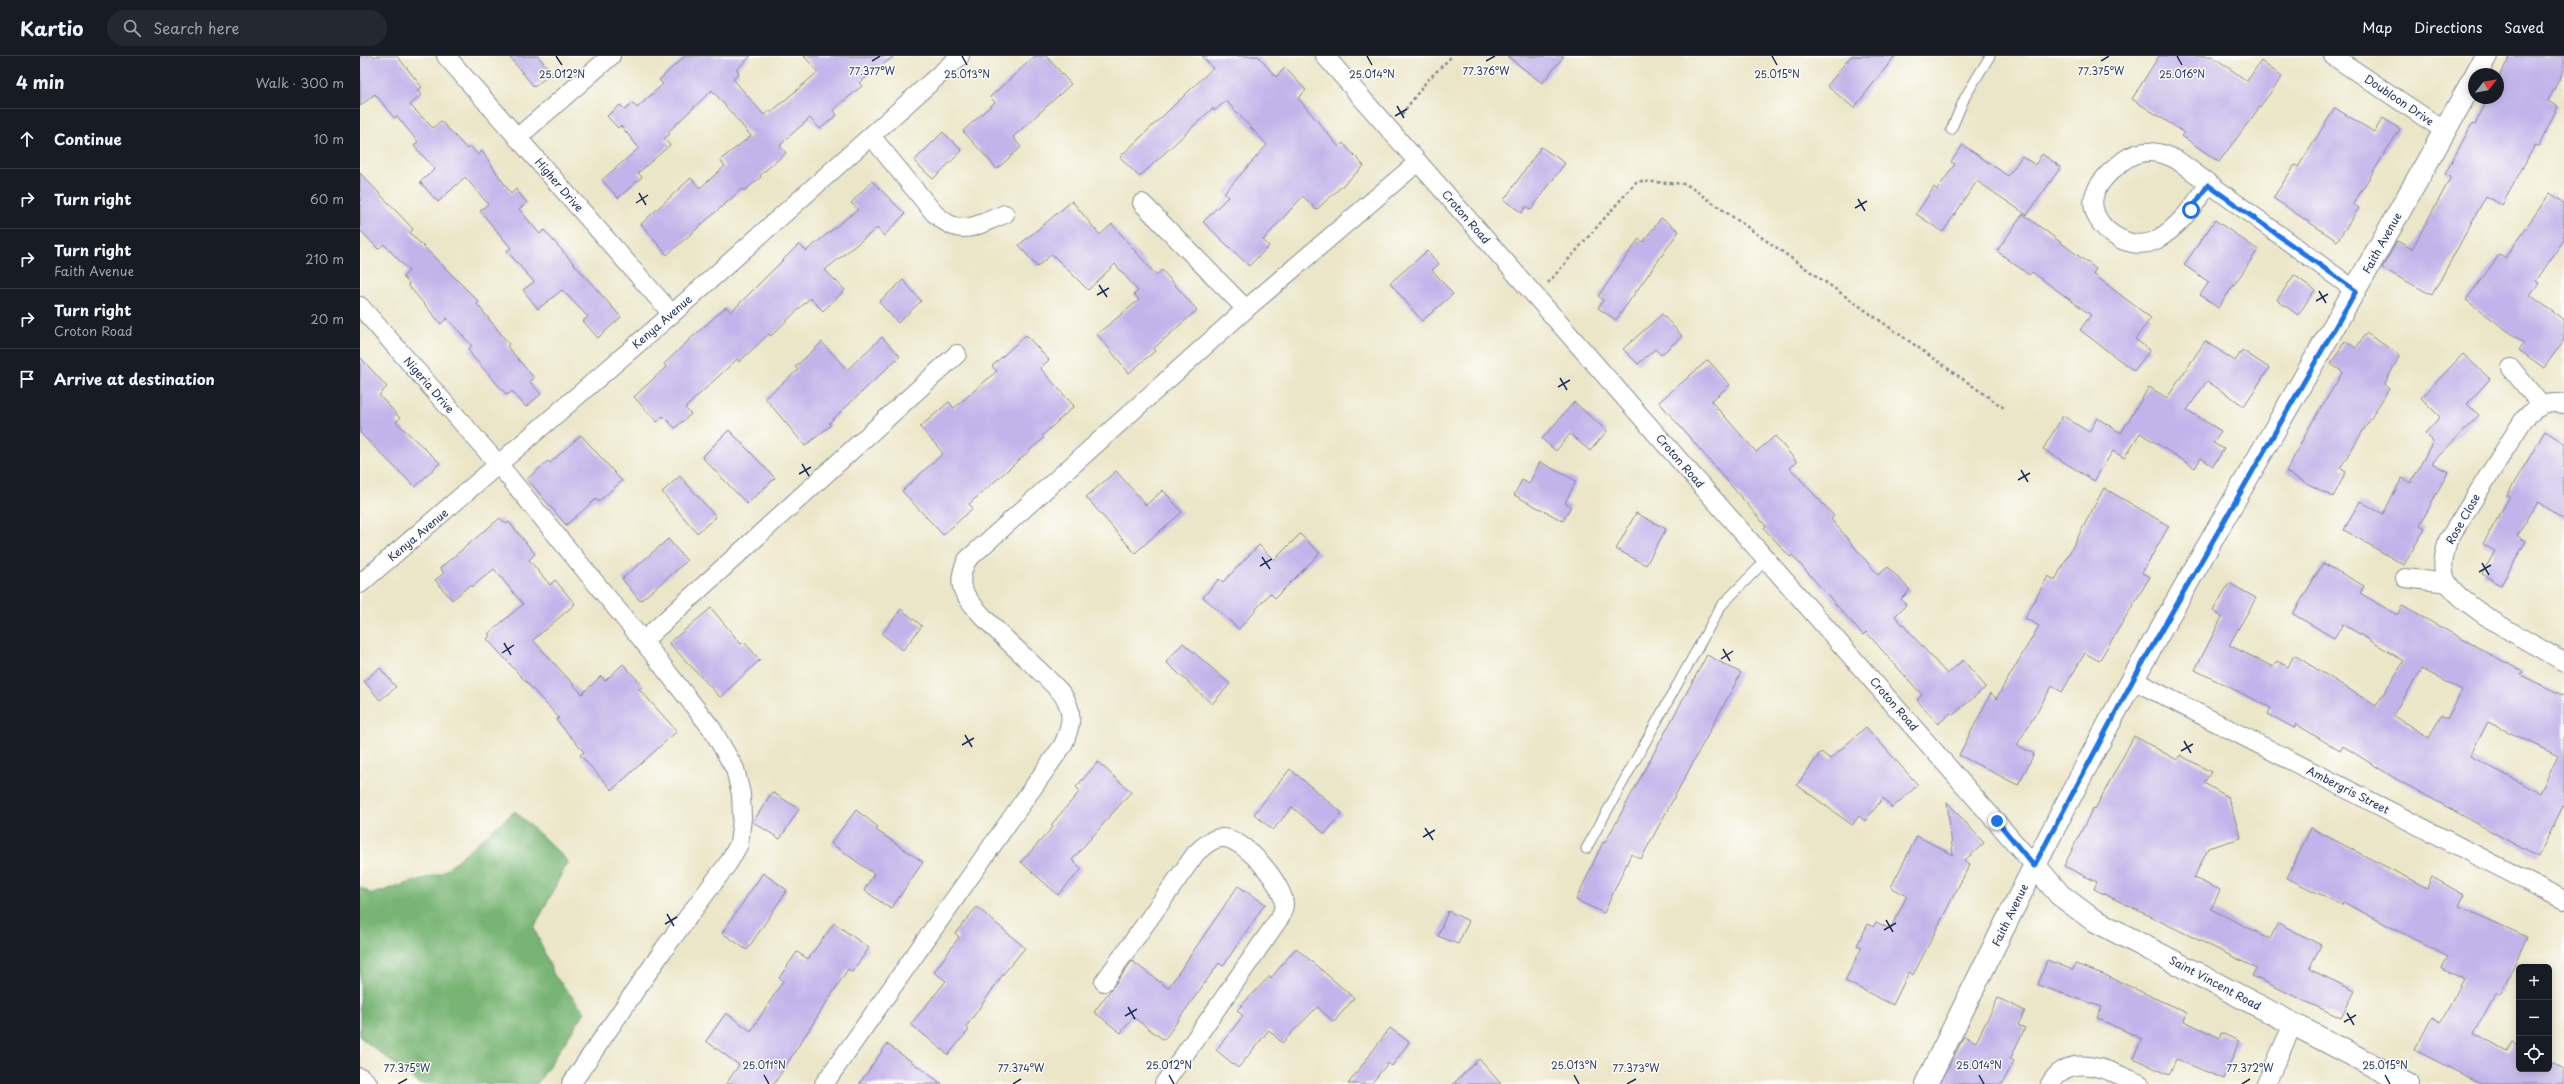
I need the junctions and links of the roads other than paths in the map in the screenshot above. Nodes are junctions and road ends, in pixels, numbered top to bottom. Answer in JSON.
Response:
{"nodes":[{"id":1,"x":446,"y":56,"type":"edge"},
{"id":2,"x":611,"y":56,"type":"edge"},
{"id":3,"x":960,"y":56,"type":"edge"},
{"id":4,"x":1325,"y":56,"type":"edge"},
{"id":5,"x":1990,"y":56,"type":"edge"},
{"id":6,"x":2333,"y":56,"type":"edge"},
{"id":7,"x":2486,"y":56,"type":"edge"},
{"id":8,"x":2479,"y":68,"type":"edge"},
{"id":9,"x":2468,"y":89,"type":"edge"},
{"id":10,"x":1951,"y":130,"type":"dead end"},
{"id":11,"x":2445,"y":131,"type":"junction"},
{"id":12,"x":870,"y":136,"type":"junction"},
{"id":13,"x":517,"y":138,"type":"junction"},
{"id":14,"x":1418,"y":162,"type":"junction"},
{"id":15,"x":2208,"y":185,"type":"junction"},
{"id":16,"x":1142,"y":202,"type":"dead end"},
{"id":17,"x":1005,"y":214,"type":"dead end"},
{"id":18,"x":2356,"y":291,"type":"junction"},
{"id":19,"x":360,"y":306,"type":"edge"},
{"id":20,"x":1246,"y":309,"type":"junction"},
{"id":21,"x":672,"y":314,"type":"junction"},
{"id":22,"x":957,"y":354,"type":"dead end"},
{"id":23,"x":2511,"y":368,"type":"dead end"},
{"id":24,"x":2564,"y":404,"type":"edge"},
{"id":25,"x":2541,"y":405,"type":"junction"},
{"id":26,"x":499,"y":465,"type":"junction"},
{"id":27,"x":1766,"y":559,"type":"junction"},
{"id":28,"x":2405,"y":578,"type":"dead end"},
{"id":29,"x":360,"y":584,"type":"edge"},
{"id":30,"x":2448,"y":584,"type":"junction"},
{"id":31,"x":643,"y":641,"type":"junction"},
{"id":32,"x":2564,"y":662,"type":"edge"},
{"id":33,"x":2133,"y":680,"type":"junction"},
{"id":34,"x":1586,"y":849,"type":"dead end"},
{"id":35,"x":2034,"y":866,"type":"junction"},
{"id":36,"x":2563,"y":897,"type":"edge"},
{"id":37,"x":1104,"y":982,"type":"dead end"},
{"id":38,"x":2293,"y":1024,"type":"junction"},
{"id":39,"x":360,"y":1079,"type":"edge"},
{"id":40,"x":2396,"y":1081,"type":"edge"},
{"id":41,"x":366,"y":1084,"type":"edge"},
{"id":42,"x":571,"y":1084,"type":"edge"},
{"id":43,"x":824,"y":1084,"type":"edge"},
{"id":44,"x":1164,"y":1084,"type":"edge"},
{"id":45,"x":1926,"y":1084,"type":"edge"},
{"id":46,"x":2050,"y":1084,"type":"edge"},
{"id":47,"x":2140,"y":1084,"type":"edge"},
{"id":48,"x":2266,"y":1084,"type":"edge"}],
"edges":[{"from":1,"to":13,"type":"street","name":"Higher Drive"},
{"from":2,"to":13,"type":"street"},
{"from":3,"to":12,"type":"street","name":"Kenya Avenue"},
{"from":4,"to":14,"type":"street","name":"Croton Road"},
{"from":5,"to":10,"type":"lane"},
{"from":6,"to":11,"type":"street","name":"Doubloon Drive"},
{"from":7,"to":8,"type":"street"},
{"from":9,"to":11,"type":"street","name":"Faith Avenue"},
{"from":11,"to":18,"type":"street","name":"Faith Avenue"},
{"from":12,"to":17,"type":"street"},
{"from":12,"to":21,"type":"street","name":"Kenya Avenue"},
{"from":13,"to":21,"type":"street","name":"Higher Drive"},
{"from":14,"to":20,"type":"street"},
{"from":14,"to":27,"type":"street","name":"Croton Road"},
{"from":15,"to":15,"type":"street"},
{"from":15,"to":18,"type":"street"},
{"from":16,"to":20,"type":"street"},
{"from":18,"to":33,"type":"street","name":"Faith Avenue"},
{"from":19,"to":26,"type":"street","name":"Nigeria Drive"},
{"from":20,"to":43,"type":"street"},
{"from":21,"to":26,"type":"street","name":"Kenya Avenue"},
{"from":22,"to":31,"type":"street"},
{"from":23,"to":25,"type":"street"},
{"from":24,"to":25,"type":"street"},
{"from":25,"to":30,"type":"street","name":"Rose Close"},
{"from":26,"to":29,"type":"street","name":"Kenya Avenue"},
{"from":26,"to":31,"type":"street","name":"Nigeria Drive"},
{"from":27,"to":34,"type":"lane"},
{"from":27,"to":35,"type":"street","name":"Croton Road"},
{"from":28,"to":30,"type":"street"},
{"from":30,"to":32,"type":"street"},
{"from":31,"to":42,"type":"street","name":"Nigeria Drive"},
{"from":33,"to":35,"type":"street","name":"Faith Avenue"},
{"from":33,"to":36,"type":"street","name":"Ambergris Street"},
{"from":35,"to":38,"type":"street","name":"Saint Vincent Road"},
{"from":35,"to":45,"type":"street","name":"Faith Avenue"},
{"from":37,"to":44,"type":"street"},
{"from":38,"to":40,"type":"street","name":"Saint Vincent Road"},
{"from":38,"to":48,"type":"street"},
{"from":39,"to":41,"type":"street"},
{"from":46,"to":47,"type":"street"}]}
